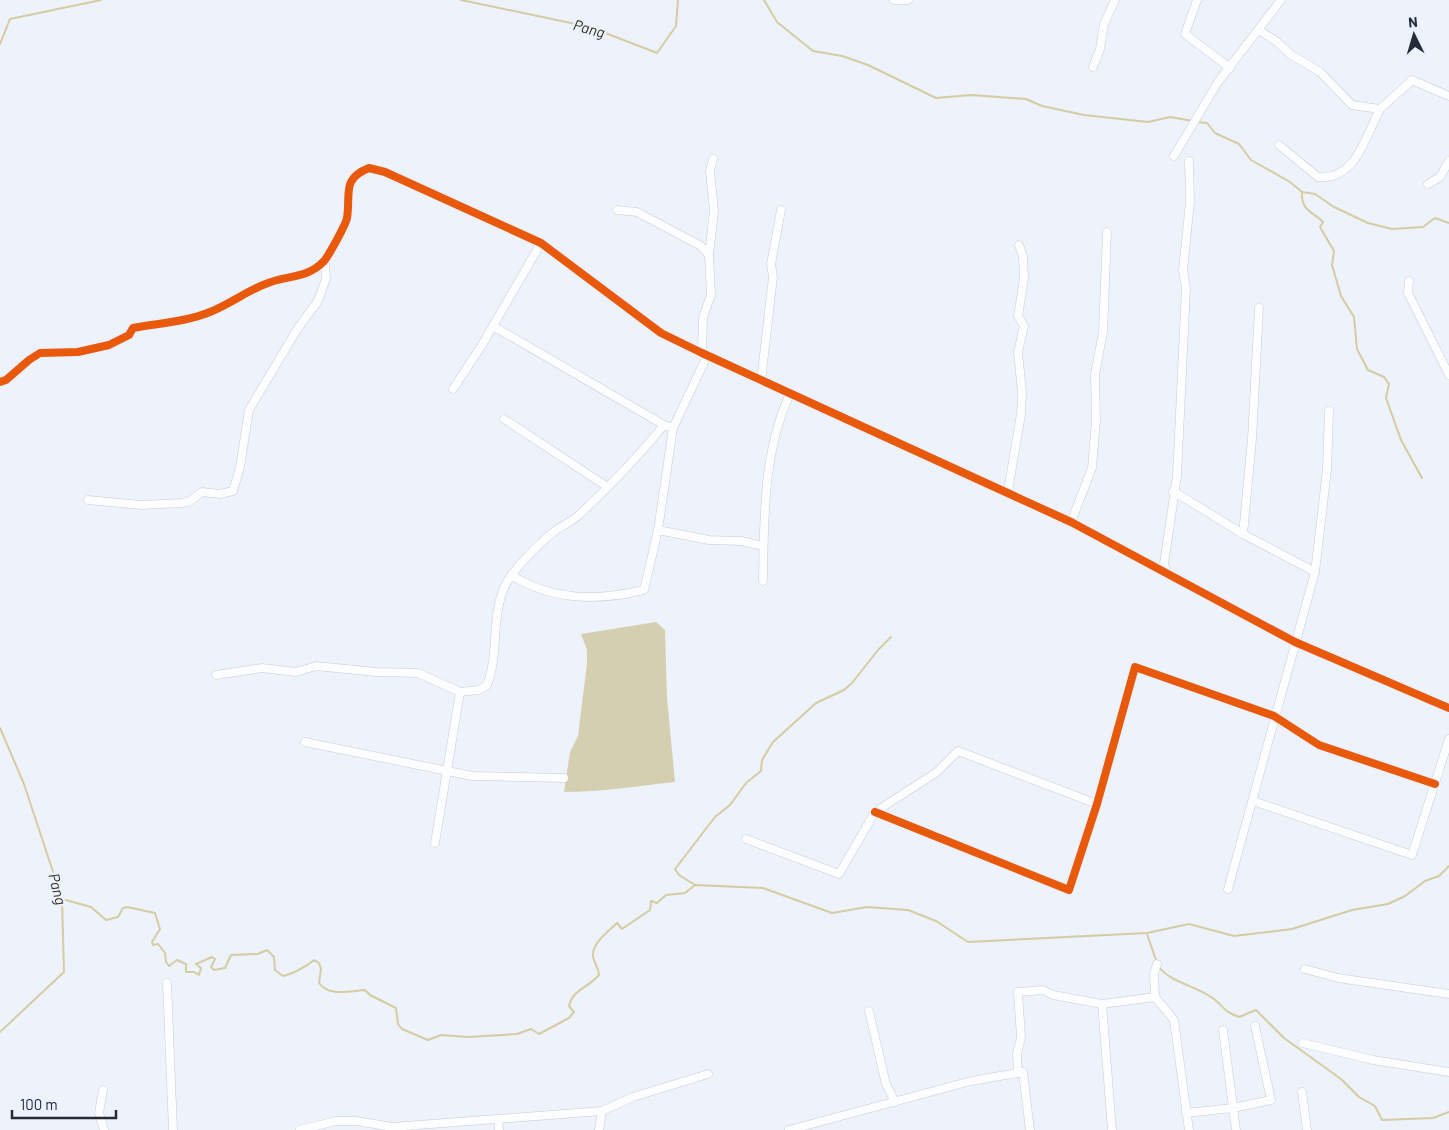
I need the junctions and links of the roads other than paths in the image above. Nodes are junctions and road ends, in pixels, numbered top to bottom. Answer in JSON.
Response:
{"nodes":[{"id":1,"x":894,"y":0,"type":"edge"},
{"id":2,"x":908,"y":0,"type":"edge"},
{"id":3,"x":1115,"y":0,"type":"edge"},
{"id":4,"x":1281,"y":0,"type":"edge"},
{"id":5,"x":1194,"y":1,"type":"edge"},
{"id":6,"x":1259,"y":30,"type":"junction"},
{"id":7,"x":1093,"y":67,"type":"dead end"},
{"id":8,"x":1230,"y":68,"type":"junction"},
{"id":9,"x":1449,"y":96,"type":"edge"},
{"id":10,"x":1380,"y":109,"type":"junction"},
{"id":11,"x":1279,"y":145,"type":"dead end"},
{"id":12,"x":1174,"y":156,"type":"dead end"},
{"id":13,"x":713,"y":159,"type":"dead end"},
{"id":14,"x":1189,"y":161,"type":"dead end"},
{"id":15,"x":1449,"y":162,"type":"edge"},
{"id":16,"x":1428,"y":184,"type":"dead end"},
{"id":17,"x":617,"y":210,"type":"dead end"},
{"id":18,"x":781,"y":210,"type":"dead end"},
{"id":19,"x":1107,"y":232,"type":"dead end"},
{"id":20,"x":542,"y":243,"type":"junction"},
{"id":21,"x":1019,"y":245,"type":"dead end"},
{"id":22,"x":709,"y":255,"type":"junction"},
{"id":23,"x":325,"y":260,"type":"junction"},
{"id":24,"x":1409,"y":280,"type":"dead end"},
{"id":25,"x":1260,"y":308,"type":"dead end"},
{"id":26,"x":493,"y":326,"type":"junction"},
{"id":27,"x":704,"y":355,"type":"junction"},
{"id":28,"x":1447,"y":365,"type":"edge"},
{"id":29,"x":1449,"y":375,"type":"edge"},
{"id":30,"x":761,"y":381,"type":"junction"},
{"id":31,"x":0,"y":382,"type":"edge"},
{"id":32,"x":453,"y":389,"type":"dead end"},
{"id":33,"x":790,"y":394,"type":"junction"},
{"id":34,"x":1329,"y":411,"type":"dead end"},
{"id":35,"x":504,"y":419,"type":"dead end"},
{"id":36,"x":664,"y":425,"type":"junction"},
{"id":37,"x":673,"y":428,"type":"junction"},
{"id":38,"x":606,"y":486,"type":"junction"},
{"id":39,"x":1008,"y":491,"type":"junction"},
{"id":40,"x":1174,"y":491,"type":"junction"},
{"id":41,"x":88,"y":500,"type":"dead end"},
{"id":42,"x":1071,"y":522,"type":"junction"},
{"id":43,"x":658,"y":530,"type":"junction"},
{"id":44,"x":1243,"y":534,"type":"junction"},
{"id":45,"x":763,"y":546,"type":"junction"},
{"id":46,"x":1315,"y":572,"type":"junction"},
{"id":47,"x":1167,"y":573,"type":"junction"},
{"id":48,"x":511,"y":575,"type":"junction"},
{"id":49,"x":762,"y":581,"type":"dead end"},
{"id":50,"x":1295,"y":642,"type":"junction"},
{"id":51,"x":216,"y":675,"type":"dead end"},
{"id":52,"x":460,"y":692,"type":"junction"},
{"id":53,"x":1449,"y":708,"type":"edge"},
{"id":54,"x":1274,"y":716,"type":"junction"},
{"id":55,"x":1449,"y":739,"type":"edge"},
{"id":56,"x":305,"y":742,"type":"dead end"},
{"id":57,"x":447,"y":771,"type":"junction"},
{"id":58,"x":564,"y":778,"type":"dead end"},
{"id":59,"x":1435,"y":784,"type":"junction"},
{"id":60,"x":1253,"y":800,"type":"junction"},
{"id":61,"x":1097,"y":804,"type":"junction"},
{"id":62,"x":875,"y":812,"type":"junction"},
{"id":63,"x":746,"y":839,"type":"dead end"},
{"id":64,"x":435,"y":843,"type":"dead end"},
{"id":65,"x":1228,"y":888,"type":"dead end"},
{"id":66,"x":1157,"y":964,"type":"dead end"},
{"id":67,"x":1305,"y":969,"type":"dead end"},
{"id":68,"x":167,"y":983,"type":"dead end"},
{"id":69,"x":1449,"y":994,"type":"edge"},
{"id":70,"x":1155,"y":997,"type":"junction"},
{"id":71,"x":1102,"y":1004,"type":"junction"},
{"id":72,"x":869,"y":1011,"type":"dead end"},
{"id":73,"x":1255,"y":1026,"type":"dead end"},
{"id":74,"x":1223,"y":1030,"type":"dead end"},
{"id":75,"x":1303,"y":1043,"type":"dead end"},
{"id":76,"x":1449,"y":1072,"type":"edge"},
{"id":77,"x":1018,"y":1073,"type":"junction"},
{"id":78,"x":708,"y":1074,"type":"dead end"},
{"id":79,"x":103,"y":1090,"type":"dead end"},
{"id":80,"x":1302,"y":1092,"type":"dead end"},
{"id":81,"x":895,"y":1102,"type":"junction"},
{"id":82,"x":1233,"y":1108,"type":"junction"},
{"id":83,"x":602,"y":1111,"type":"junction"},
{"id":84,"x":1186,"y":1113,"type":"junction"},
{"id":85,"x":498,"y":1119,"type":"junction"},
{"id":86,"x":104,"y":1130,"type":"edge"},
{"id":87,"x":172,"y":1130,"type":"edge"},
{"id":88,"x":300,"y":1130,"type":"edge"},
{"id":89,"x":499,"y":1130,"type":"edge"},
{"id":90,"x":599,"y":1130,"type":"edge"},
{"id":91,"x":789,"y":1130,"type":"edge"},
{"id":92,"x":1030,"y":1130,"type":"edge"},
{"id":93,"x":1112,"y":1130,"type":"edge"},
{"id":94,"x":1189,"y":1130,"type":"edge"},
{"id":95,"x":1236,"y":1130,"type":"edge"},
{"id":96,"x":1307,"y":1130,"type":"edge"}],
"edges":[{"from":1,"to":2,"type":"street"},
{"from":3,"to":7,"type":"street"},
{"from":4,"to":6,"type":"street"},
{"from":5,"to":8,"type":"street"},
{"from":6,"to":8,"type":"street"},
{"from":6,"to":10,"type":"street"},
{"from":8,"to":12,"type":"street"},
{"from":9,"to":10,"type":"street"},
{"from":10,"to":11,"type":"street"},
{"from":13,"to":22,"type":"street"},
{"from":14,"to":40,"type":"street"},
{"from":15,"to":16,"type":"street"},
{"from":17,"to":22,"type":"street"},
{"from":18,"to":30,"type":"street"},
{"from":19,"to":42,"type":"street"},
{"from":20,"to":23,"type":"street"},
{"from":20,"to":26,"type":"street"},
{"from":20,"to":27,"type":"street"},
{"from":21,"to":39,"type":"street"},
{"from":22,"to":27,"type":"street"},
{"from":23,"to":31,"type":"street"},
{"from":23,"to":41,"type":"street"},
{"from":24,"to":28,"type":"street"},
{"from":25,"to":44,"type":"street"},
{"from":26,"to":32,"type":"street"},
{"from":26,"to":36,"type":"street"},
{"from":27,"to":30,"type":"street"},
{"from":27,"to":37,"type":"street"},
{"from":28,"to":29,"type":"street"},
{"from":30,"to":33,"type":"street"},
{"from":33,"to":39,"type":"street"},
{"from":33,"to":45,"type":"street"},
{"from":34,"to":46,"type":"street"},
{"from":35,"to":38,"type":"street"},
{"from":36,"to":37,"type":"street"},
{"from":36,"to":38,"type":"street"},
{"from":37,"to":43,"type":"street"},
{"from":38,"to":48,"type":"street"},
{"from":39,"to":42,"type":"street"},
{"from":40,"to":44,"type":"street"},
{"from":40,"to":47,"type":"street"},
{"from":42,"to":47,"type":"street"},
{"from":43,"to":45,"type":"street"},
{"from":43,"to":48,"type":"street"},
{"from":44,"to":46,"type":"street"},
{"from":45,"to":49,"type":"street"},
{"from":46,"to":50,"type":"street"},
{"from":47,"to":50,"type":"street"},
{"from":48,"to":52,"type":"street"},
{"from":50,"to":53,"type":"street"},
{"from":50,"to":54,"type":"street"},
{"from":51,"to":52,"type":"street"},
{"from":52,"to":57,"type":"street"},
{"from":54,"to":59,"type":"street"},
{"from":54,"to":60,"type":"street"},
{"from":54,"to":61,"type":"street"},
{"from":55,"to":59,"type":"street"},
{"from":56,"to":57,"type":"street"},
{"from":57,"to":58,"type":"street"},
{"from":57,"to":64,"type":"street"},
{"from":59,"to":60,"type":"street"},
{"from":60,"to":65,"type":"street"},
{"from":61,"to":62,"type":"street"},
{"from":61,"to":62,"type":"street"},
{"from":62,"to":63,"type":"street"},
{"from":66,"to":70,"type":"street"},
{"from":67,"to":69,"type":"street"},
{"from":68,"to":87,"type":"street"},
{"from":70,"to":71,"type":"street"},
{"from":70,"to":84,"type":"street"},
{"from":71,"to":77,"type":"street"},
{"from":71,"to":93,"type":"street"},
{"from":72,"to":81,"type":"street"},
{"from":73,"to":82,"type":"street"},
{"from":74,"to":82,"type":"street"},
{"from":75,"to":76,"type":"street"},
{"from":77,"to":81,"type":"street"},
{"from":77,"to":92,"type":"street"},
{"from":78,"to":83,"type":"street"},
{"from":79,"to":86,"type":"street"},
{"from":80,"to":96,"type":"street"},
{"from":81,"to":91,"type":"street"},
{"from":82,"to":84,"type":"street"},
{"from":82,"to":95,"type":"street"},
{"from":83,"to":85,"type":"street"},
{"from":83,"to":90,"type":"street"},
{"from":84,"to":94,"type":"street"},
{"from":85,"to":88,"type":"street"},
{"from":85,"to":89,"type":"street"}]}
